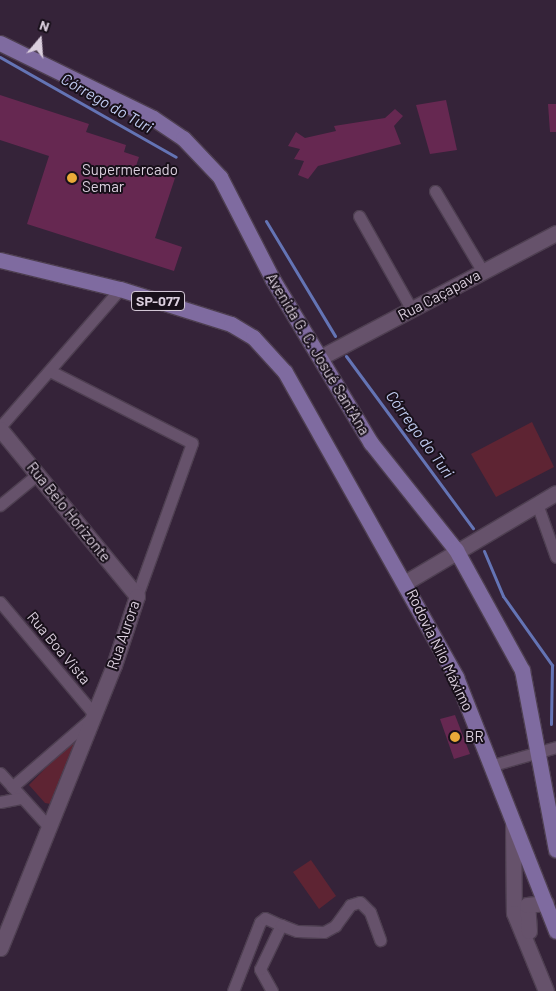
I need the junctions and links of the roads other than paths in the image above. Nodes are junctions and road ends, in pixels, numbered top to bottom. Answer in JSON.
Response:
{"nodes":[{"id":1,"x":0,"y":43,"type":"edge"},
{"id":2,"x":435,"y":191,"type":"dead end"},
{"id":3,"x":359,"y":216,"type":"dead end"},
{"id":4,"x":556,"y":233,"type":"edge"},
{"id":5,"x":0,"y":260,"type":"edge"},
{"id":6,"x":483,"y":272,"type":"junction"},
{"id":7,"x":120,"y":289,"type":"junction"},
{"id":8,"x":412,"y":310,"type":"junction"},
{"id":9,"x":321,"y":357,"type":"junction"},
{"id":10,"x":50,"y":371,"type":"junction"},
{"id":11,"x":0,"y":428,"type":"edge"},
{"id":12,"x":38,"y":474,"type":"junction"},
{"id":13,"x":556,"y":493,"type":"edge"},
{"id":14,"x":537,"y":504,"type":"junction"},
{"id":15,"x":0,"y":505,"type":"edge"},
{"id":16,"x":456,"y":550,"type":"junction"},
{"id":17,"x":556,"y":557,"type":"edge"},
{"id":18,"x":406,"y":582,"type":"junction"},
{"id":19,"x":137,"y":596,"type":"junction"},
{"id":20,"x":0,"y":602,"type":"edge"},
{"id":21,"x":94,"y":716,"type":"junction"},
{"id":22,"x":556,"y":747,"type":"edge"},
{"id":23,"x":538,"y":753,"type":"junction"},
{"id":24,"x":493,"y":765,"type":"junction"},
{"id":25,"x":0,"y":773,"type":"edge"},
{"id":26,"x":12,"y":787,"type":"junction"},
{"id":27,"x":22,"y":798,"type":"junction"},
{"id":28,"x":0,"y":802,"type":"edge"},
{"id":29,"x":513,"y":817,"type":"junction"},
{"id":30,"x":48,"y":826,"type":"junction"},
{"id":31,"x":556,"y":850,"type":"edge"},
{"id":32,"x":546,"y":903,"type":"junction"},
{"id":33,"x":281,"y":925,"type":"junction"},
{"id":34,"x":556,"y":931,"type":"edge"},
{"id":35,"x":380,"y":940,"type":"dead end"},
{"id":36,"x":0,"y":948,"type":"edge"},
{"id":37,"x":538,"y":966,"type":"junction"},
{"id":38,"x":233,"y":991,"type":"edge"},
{"id":39,"x":272,"y":991,"type":"edge"},
{"id":40,"x":546,"y":991,"type":"edge"}],
"edges":[{"from":1,"to":9,"type":"main road","name":"Avenida G. C. Josué Sant'Ana"},
{"from":2,"to":6,"type":"street"},
{"from":3,"to":8,"type":"street"},
{"from":4,"to":6,"type":"street","name":"Rua Caçapava"},
{"from":5,"to":7,"type":"main road","number":"SP-077"},
{"from":6,"to":8,"type":"street","name":"Rua Caçapava"},
{"from":7,"to":10,"type":"street"},
{"from":7,"to":18,"type":"main road","name":"Rodovia Nilo Máximo","number":"SP-077"},
{"from":8,"to":9,"type":"street","name":"Rua Caçapava"},
{"from":9,"to":16,"type":"main road","name":"Avenida G. C. Josué Sant'Ana"},
{"from":10,"to":11,"type":"street"},
{"from":10,"to":19,"type":"street","name":"Rua Aurora"},
{"from":11,"to":12,"type":"street","name":"Rua Belo Horizonte"},
{"from":12,"to":15,"type":"street"},
{"from":12,"to":19,"type":"street","name":"Rua Belo Horizonte"},
{"from":13,"to":14,"type":"street"},
{"from":14,"to":16,"type":"street"},
{"from":14,"to":17,"type":"street"},
{"from":16,"to":18,"type":"street"},
{"from":16,"to":23,"type":"main road","name":"Avenida G. C. Josué Sant'Ana"},
{"from":18,"to":24,"type":"main road","name":"Rodovia Nilo Máximo","number":"SP-077"},
{"from":19,"to":21,"type":"street","name":"Rua Aurora"},
{"from":20,"to":21,"type":"street","name":"Rua Boa Vista"},
{"from":21,"to":26,"type":"street"},
{"from":21,"to":30,"type":"street","name":"Rua Aurora"},
{"from":22,"to":23,"type":"street"},
{"from":23,"to":24,"type":"street"},
{"from":23,"to":31,"type":"main road","name":"Avenida G. C. Josué Sant'Ana"},
{"from":24,"to":29,"type":"main road","name":"Rodovia Nilo Máximo","number":"SP-077"},
{"from":25,"to":26,"type":"street"},
{"from":26,"to":27,"type":"street"},
{"from":27,"to":28,"type":"street"},
{"from":27,"to":30,"type":"street"},
{"from":29,"to":32,"type":"main road","name":"Rodovia Nilo Máximo","number":"SP-077"},
{"from":29,"to":37,"type":"street"},
{"from":30,"to":36,"type":"street","name":"Rua Aurora"},
{"from":32,"to":34,"type":"main road","name":"Rodovia Nilo Máximo","number":"SP-077"},
{"from":32,"to":37,"type":"street"},
{"from":33,"to":35,"type":"street"},
{"from":33,"to":38,"type":"street"},
{"from":33,"to":39,"type":"street"},
{"from":37,"to":40,"type":"street"}]}
